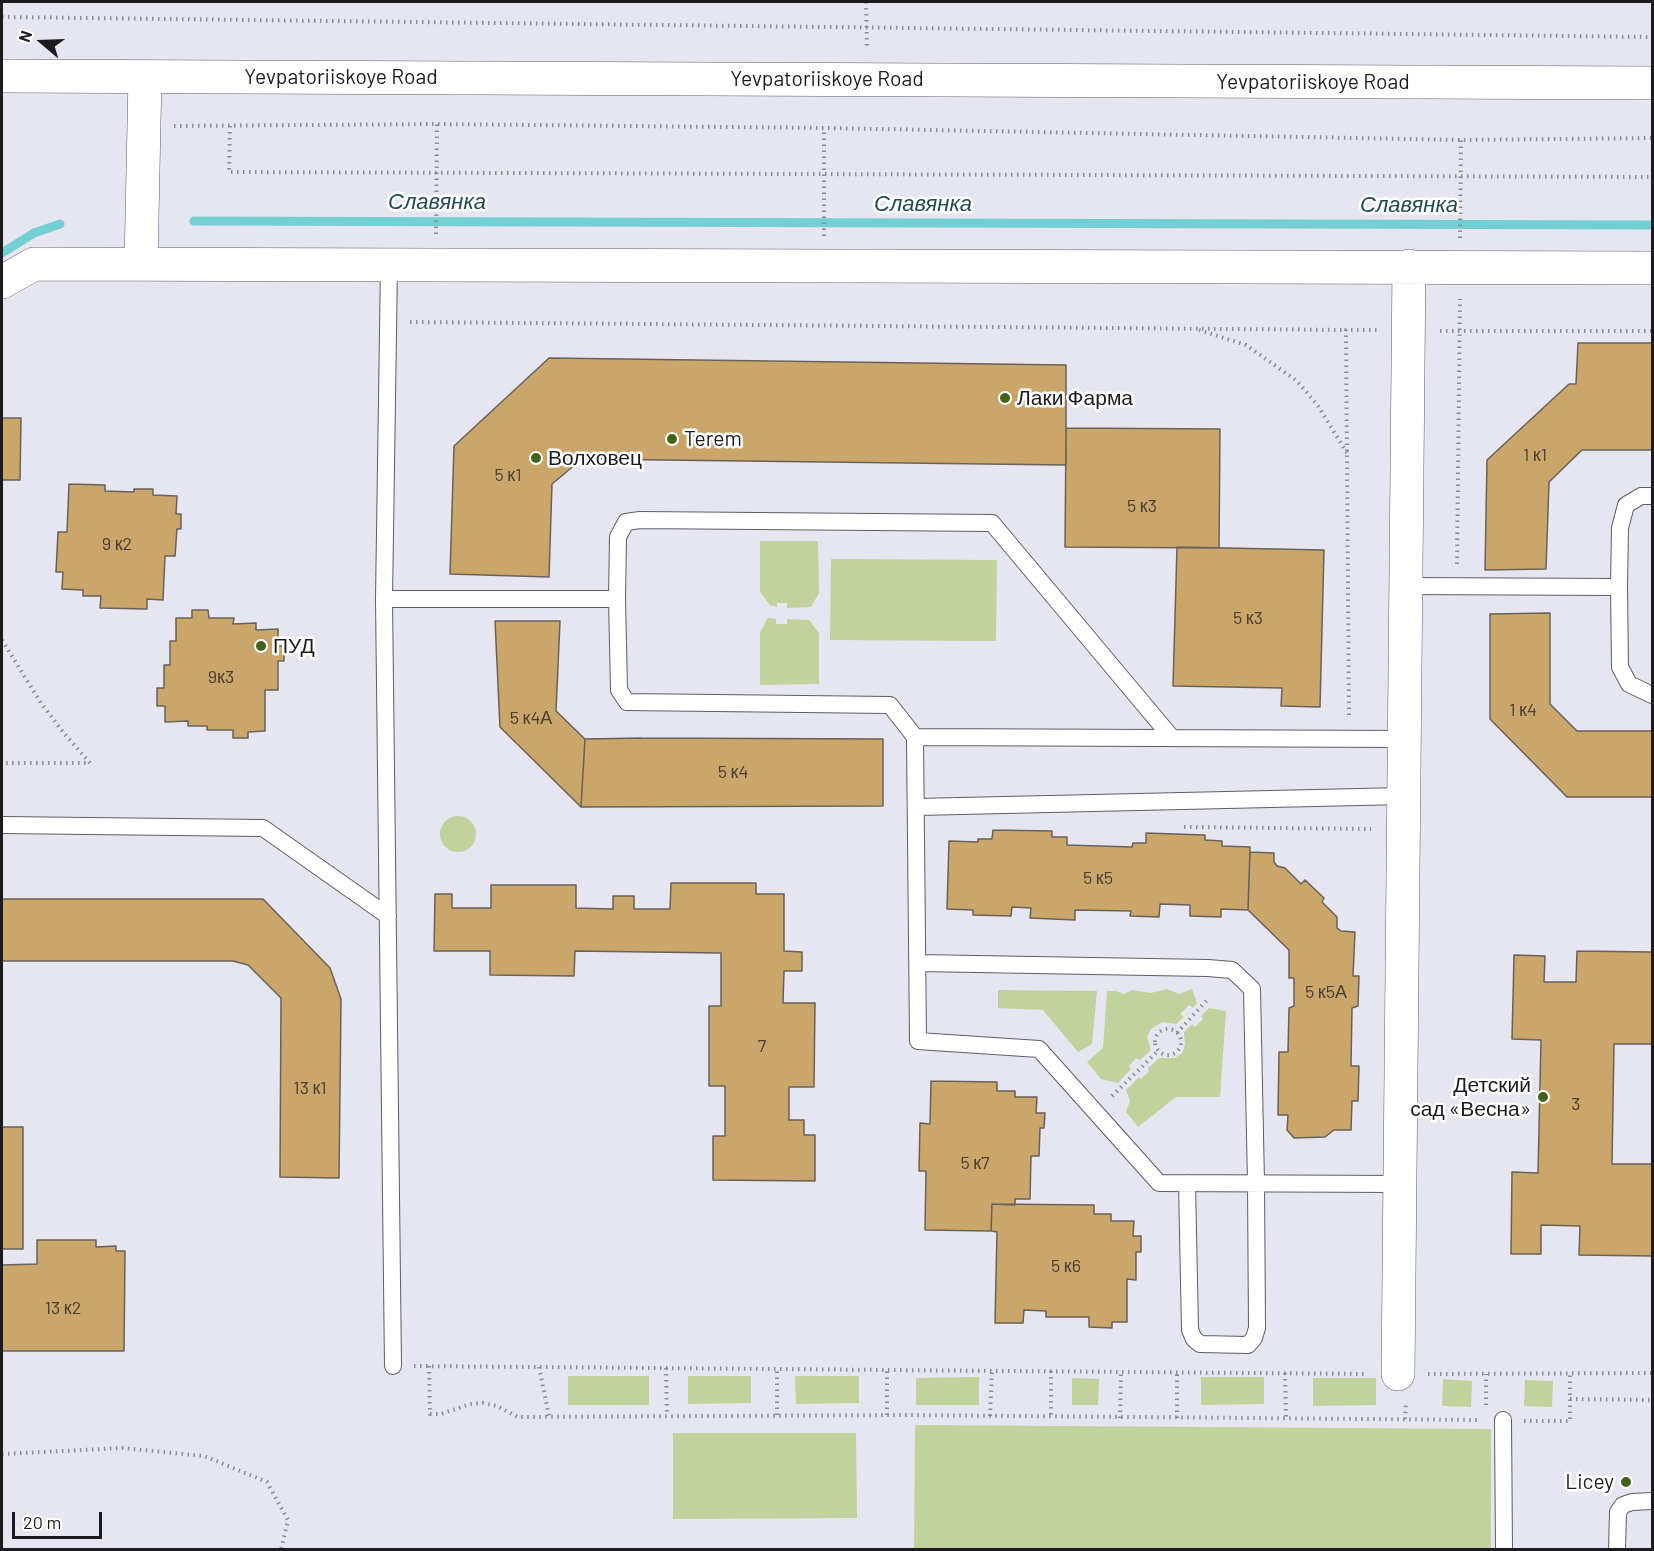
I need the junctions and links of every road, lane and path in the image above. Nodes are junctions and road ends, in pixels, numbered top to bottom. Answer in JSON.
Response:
{"nodes":[{"id":1,"x":866,"y":2,"type":"edge"},
{"id":2,"x":2,"y":18,"type":"edge"},
{"id":3,"x":866,"y":26,"type":"junction"},
{"id":4,"x":1653,"y":37,"type":"edge"},
{"id":5,"x":2,"y":76,"type":"edge"},
{"id":6,"x":145,"y":76,"type":"junction"},
{"id":7,"x":867,"y":80,"type":"junction"},
{"id":8,"x":1653,"y":83,"type":"edge"},
{"id":9,"x":437,"y":124,"type":"junction"},
{"id":10,"x":144,"y":126,"type":"junction"},
{"id":11,"x":230,"y":126,"type":"junction"},
{"id":12,"x":824,"y":128,"type":"junction"},
{"id":13,"x":1653,"y":138,"type":"edge"},
{"id":14,"x":1461,"y":140,"type":"junction"},
{"id":15,"x":437,"y":172,"type":"junction"},
{"id":16,"x":824,"y":173,"type":"junction"},
{"id":17,"x":1460,"y":177,"type":"junction"},
{"id":18,"x":1653,"y":177,"type":"edge"},
{"id":19,"x":436,"y":235,"type":"dead end"},
{"id":20,"x":141,"y":264,"type":"junction"},
{"id":21,"x":389,"y":265,"type":"junction"},
{"id":22,"x":824,"y":266,"type":"junction"},
{"id":23,"x":1409,"y":266,"type":"junction"},
{"id":24,"x":1460,"y":267,"type":"junction"},
{"id":25,"x":1653,"y":268,"type":"edge"},
{"id":26,"x":2,"y":282,"type":"edge"},
{"id":27,"x":388,"y":321,"type":"junction"},
{"id":28,"x":1192,"y":328,"type":"junction"},
{"id":29,"x":1346,"y":330,"type":"junction"},
{"id":30,"x":1408,"y":331,"type":"junction"},
{"id":31,"x":1460,"y":331,"type":"junction"},
{"id":32,"x":1653,"y":331,"type":"edge"},
{"id":33,"x":1347,"y":453,"type":"junction"},
{"id":34,"x":1653,"y":496,"type":"edge"},
{"id":35,"x":1406,"y":586,"type":"junction"},
{"id":36,"x":1457,"y":586,"type":"junction"},
{"id":37,"x":1619,"y":587,"type":"junction"},
{"id":38,"x":384,"y":599,"type":"junction"},
{"id":39,"x":617,"y":599,"type":"junction"},
{"id":40,"x":2,"y":639,"type":"edge"},
{"id":41,"x":1653,"y":695,"type":"edge"},
{"id":42,"x":915,"y":737,"type":"junction"},
{"id":43,"x":1172,"y":738,"type":"junction"},
{"id":44,"x":1350,"y":739,"type":"junction"},
{"id":45,"x":1404,"y":739,"type":"junction"},
{"id":46,"x":2,"y":764,"type":"edge"},
{"id":47,"x":1404,"y":796,"type":"junction"},
{"id":48,"x":916,"y":807,"type":"junction"},
{"id":49,"x":2,"y":825,"type":"edge"},
{"id":50,"x":387,"y":916,"type":"junction"},
{"id":51,"x":918,"y":963,"type":"junction"},
{"id":52,"x":1208,"y":999,"type":"dead end"},
{"id":53,"x":1177,"y":1033,"type":"junction"},
{"id":54,"x":1159,"y":1050,"type":"junction"},
{"id":55,"x":1111,"y":1097,"type":"dead end"},
{"id":56,"x":1187,"y":1183,"type":"junction"},
{"id":57,"x":1256,"y":1184,"type":"junction"},
{"id":58,"x":1400,"y":1184,"type":"junction"},
{"id":59,"x":393,"y":1366,"type":"joint"},
{"id":60,"x":429,"y":1366,"type":"junction"},
{"id":61,"x":538,"y":1367,"type":"junction"},
{"id":62,"x":666,"y":1368,"type":"junction"},
{"id":63,"x":777,"y":1369,"type":"junction"},
{"id":64,"x":887,"y":1370,"type":"junction"},
{"id":65,"x":992,"y":1371,"type":"junction"},
{"id":66,"x":1051,"y":1371,"type":"junction"},
{"id":67,"x":1121,"y":1372,"type":"junction"},
{"id":68,"x":1177,"y":1372,"type":"junction"},
{"id":69,"x":1285,"y":1373,"type":"junction"},
{"id":70,"x":1570,"y":1373,"type":"junction"},
{"id":71,"x":1653,"y":1373,"type":"edge"},
{"id":72,"x":1398,"y":1374,"type":"junction"},
{"id":73,"x":1486,"y":1374,"type":"junction"},
{"id":74,"x":1570,"y":1399,"type":"junction"},
{"id":75,"x":1653,"y":1400,"type":"edge"},
{"id":76,"x":667,"y":1415,"type":"junction"},
{"id":77,"x":777,"y":1415,"type":"junction"},
{"id":78,"x":886,"y":1415,"type":"junction"},
{"id":79,"x":549,"y":1416,"type":"junction"},
{"id":80,"x":990,"y":1416,"type":"junction"},
{"id":81,"x":1051,"y":1417,"type":"junction"},
{"id":82,"x":1120,"y":1418,"type":"junction"},
{"id":83,"x":1177,"y":1418,"type":"junction"},
{"id":84,"x":1286,"y":1419,"type":"junction"},
{"id":85,"x":1486,"y":1420,"type":"junction"},
{"id":86,"x":1503,"y":1420,"type":"junction"},
{"id":87,"x":2,"y":1454,"type":"edge"},
{"id":88,"x":1653,"y":1501,"type":"edge"},
{"id":89,"x":281,"y":1550,"type":"edge"},
{"id":90,"x":1504,"y":1550,"type":"edge"},
{"id":91,"x":1617,"y":1550,"type":"edge"}],
"edges":[{"from":1,"to":3,"type":"path"},
{"from":2,"to":3,"type":"path"},
{"from":3,"to":4,"type":"path"},
{"from":3,"to":7,"type":"path"},
{"from":5,"to":6,"type":"street","name":"Yevpatoriiskoye Road"},
{"from":6,"to":7,"type":"street","name":"Yevpatoriiskoye Road"},
{"from":6,"to":10,"type":"street"},
{"from":7,"to":8,"type":"street","name":"Yevpatoriiskoye Road"},
{"from":9,"to":11,"type":"path"},
{"from":9,"to":12,"type":"path"},
{"from":9,"to":15,"type":"path"},
{"from":10,"to":11,"type":"path"},
{"from":10,"to":20,"type":"street"},
{"from":11,"to":15,"type":"path"},
{"from":12,"to":14,"type":"path"},
{"from":12,"to":16,"type":"path"},
{"from":13,"to":14,"type":"path"},
{"from":14,"to":17,"type":"path"},
{"from":15,"to":16,"type":"path"},
{"from":15,"to":19,"type":"path"},
{"from":16,"to":17,"type":"path"},
{"from":16,"to":22,"type":"path"},
{"from":17,"to":18,"type":"path"},
{"from":17,"to":24,"type":"path"},
{"from":20,"to":21,"type":"street"},
{"from":20,"to":26,"type":"street"},
{"from":21,"to":22,"type":"street"},
{"from":21,"to":27,"type":"lane"},
{"from":22,"to":23,"type":"street"},
{"from":23,"to":24,"type":"street"},
{"from":23,"to":30,"type":"street"},
{"from":24,"to":25,"type":"street"},
{"from":24,"to":31,"type":"path"},
{"from":27,"to":28,"type":"path"},
{"from":27,"to":38,"type":"lane"},
{"from":28,"to":29,"type":"path"},
{"from":28,"to":33,"type":"path"},
{"from":29,"to":30,"type":"path"},
{"from":29,"to":33,"type":"path"},
{"from":30,"to":31,"type":"path"},
{"from":30,"to":35,"type":"street"},
{"from":31,"to":32,"type":"path"},
{"from":31,"to":36,"type":"path"},
{"from":33,"to":44,"type":"path"},
{"from":34,"to":37,"type":"lane"},
{"from":35,"to":36,"type":"lane"},
{"from":35,"to":45,"type":"street"},
{"from":36,"to":37,"type":"lane"},
{"from":37,"to":41,"type":"lane"},
{"from":38,"to":39,"type":"lane"},
{"from":38,"to":50,"type":"lane"},
{"from":39,"to":42,"type":"lane"},
{"from":39,"to":43,"type":"lane"},
{"from":40,"to":46,"type":"path"},
{"from":42,"to":43,"type":"lane"},
{"from":42,"to":48,"type":"lane"},
{"from":43,"to":44,"type":"lane"},
{"from":44,"to":45,"type":"lane"},
{"from":45,"to":47,"type":"street"},
{"from":47,"to":48,"type":"lane"},
{"from":47,"to":58,"type":"street"},
{"from":48,"to":51,"type":"lane"},
{"from":49,"to":50,"type":"lane"},
{"from":50,"to":59,"type":"lane"},
{"from":51,"to":56,"type":"lane"},
{"from":51,"to":57,"type":"lane"},
{"from":52,"to":53,"type":"path"},
{"from":53,"to":54,"type":"path"},
{"from":53,"to":54,"type":"path"},
{"from":54,"to":55,"type":"path"},
{"from":56,"to":57,"type":"lane"},
{"from":56,"to":57,"type":"lane"},
{"from":57,"to":58,"type":"lane"},
{"from":58,"to":72,"type":"street"},
{"from":59,"to":60,"type":"path"},
{"from":60,"to":61,"type":"path"},
{"from":60,"to":79,"type":"path"},
{"from":61,"to":62,"type":"path"},
{"from":61,"to":79,"type":"path"},
{"from":62,"to":63,"type":"path"},
{"from":62,"to":76,"type":"path"},
{"from":63,"to":64,"type":"path"},
{"from":63,"to":77,"type":"path"},
{"from":64,"to":65,"type":"path"},
{"from":64,"to":78,"type":"path"},
{"from":65,"to":66,"type":"path"},
{"from":65,"to":80,"type":"path"},
{"from":66,"to":67,"type":"path"},
{"from":66,"to":81,"type":"path"},
{"from":67,"to":68,"type":"path"},
{"from":67,"to":82,"type":"path"},
{"from":68,"to":69,"type":"path"},
{"from":68,"to":83,"type":"path"},
{"from":69,"to":72,"type":"path"},
{"from":69,"to":84,"type":"path"},
{"from":70,"to":71,"type":"path"},
{"from":70,"to":73,"type":"path"},
{"from":70,"to":74,"type":"path"},
{"from":72,"to":73,"type":"path"},
{"from":73,"to":85,"type":"path"},
{"from":74,"to":75,"type":"path"},
{"from":74,"to":86,"type":"path"},
{"from":76,"to":77,"type":"path"},
{"from":76,"to":79,"type":"path"},
{"from":77,"to":78,"type":"path"},
{"from":78,"to":80,"type":"path"},
{"from":80,"to":81,"type":"path"},
{"from":81,"to":82,"type":"path"},
{"from":82,"to":83,"type":"path"},
{"from":83,"to":84,"type":"path"},
{"from":84,"to":85,"type":"path"},
{"from":85,"to":86,"type":"path"},
{"from":86,"to":90,"type":"lane"},
{"from":87,"to":89,"type":"path"},
{"from":88,"to":91,"type":"lane"}]}
